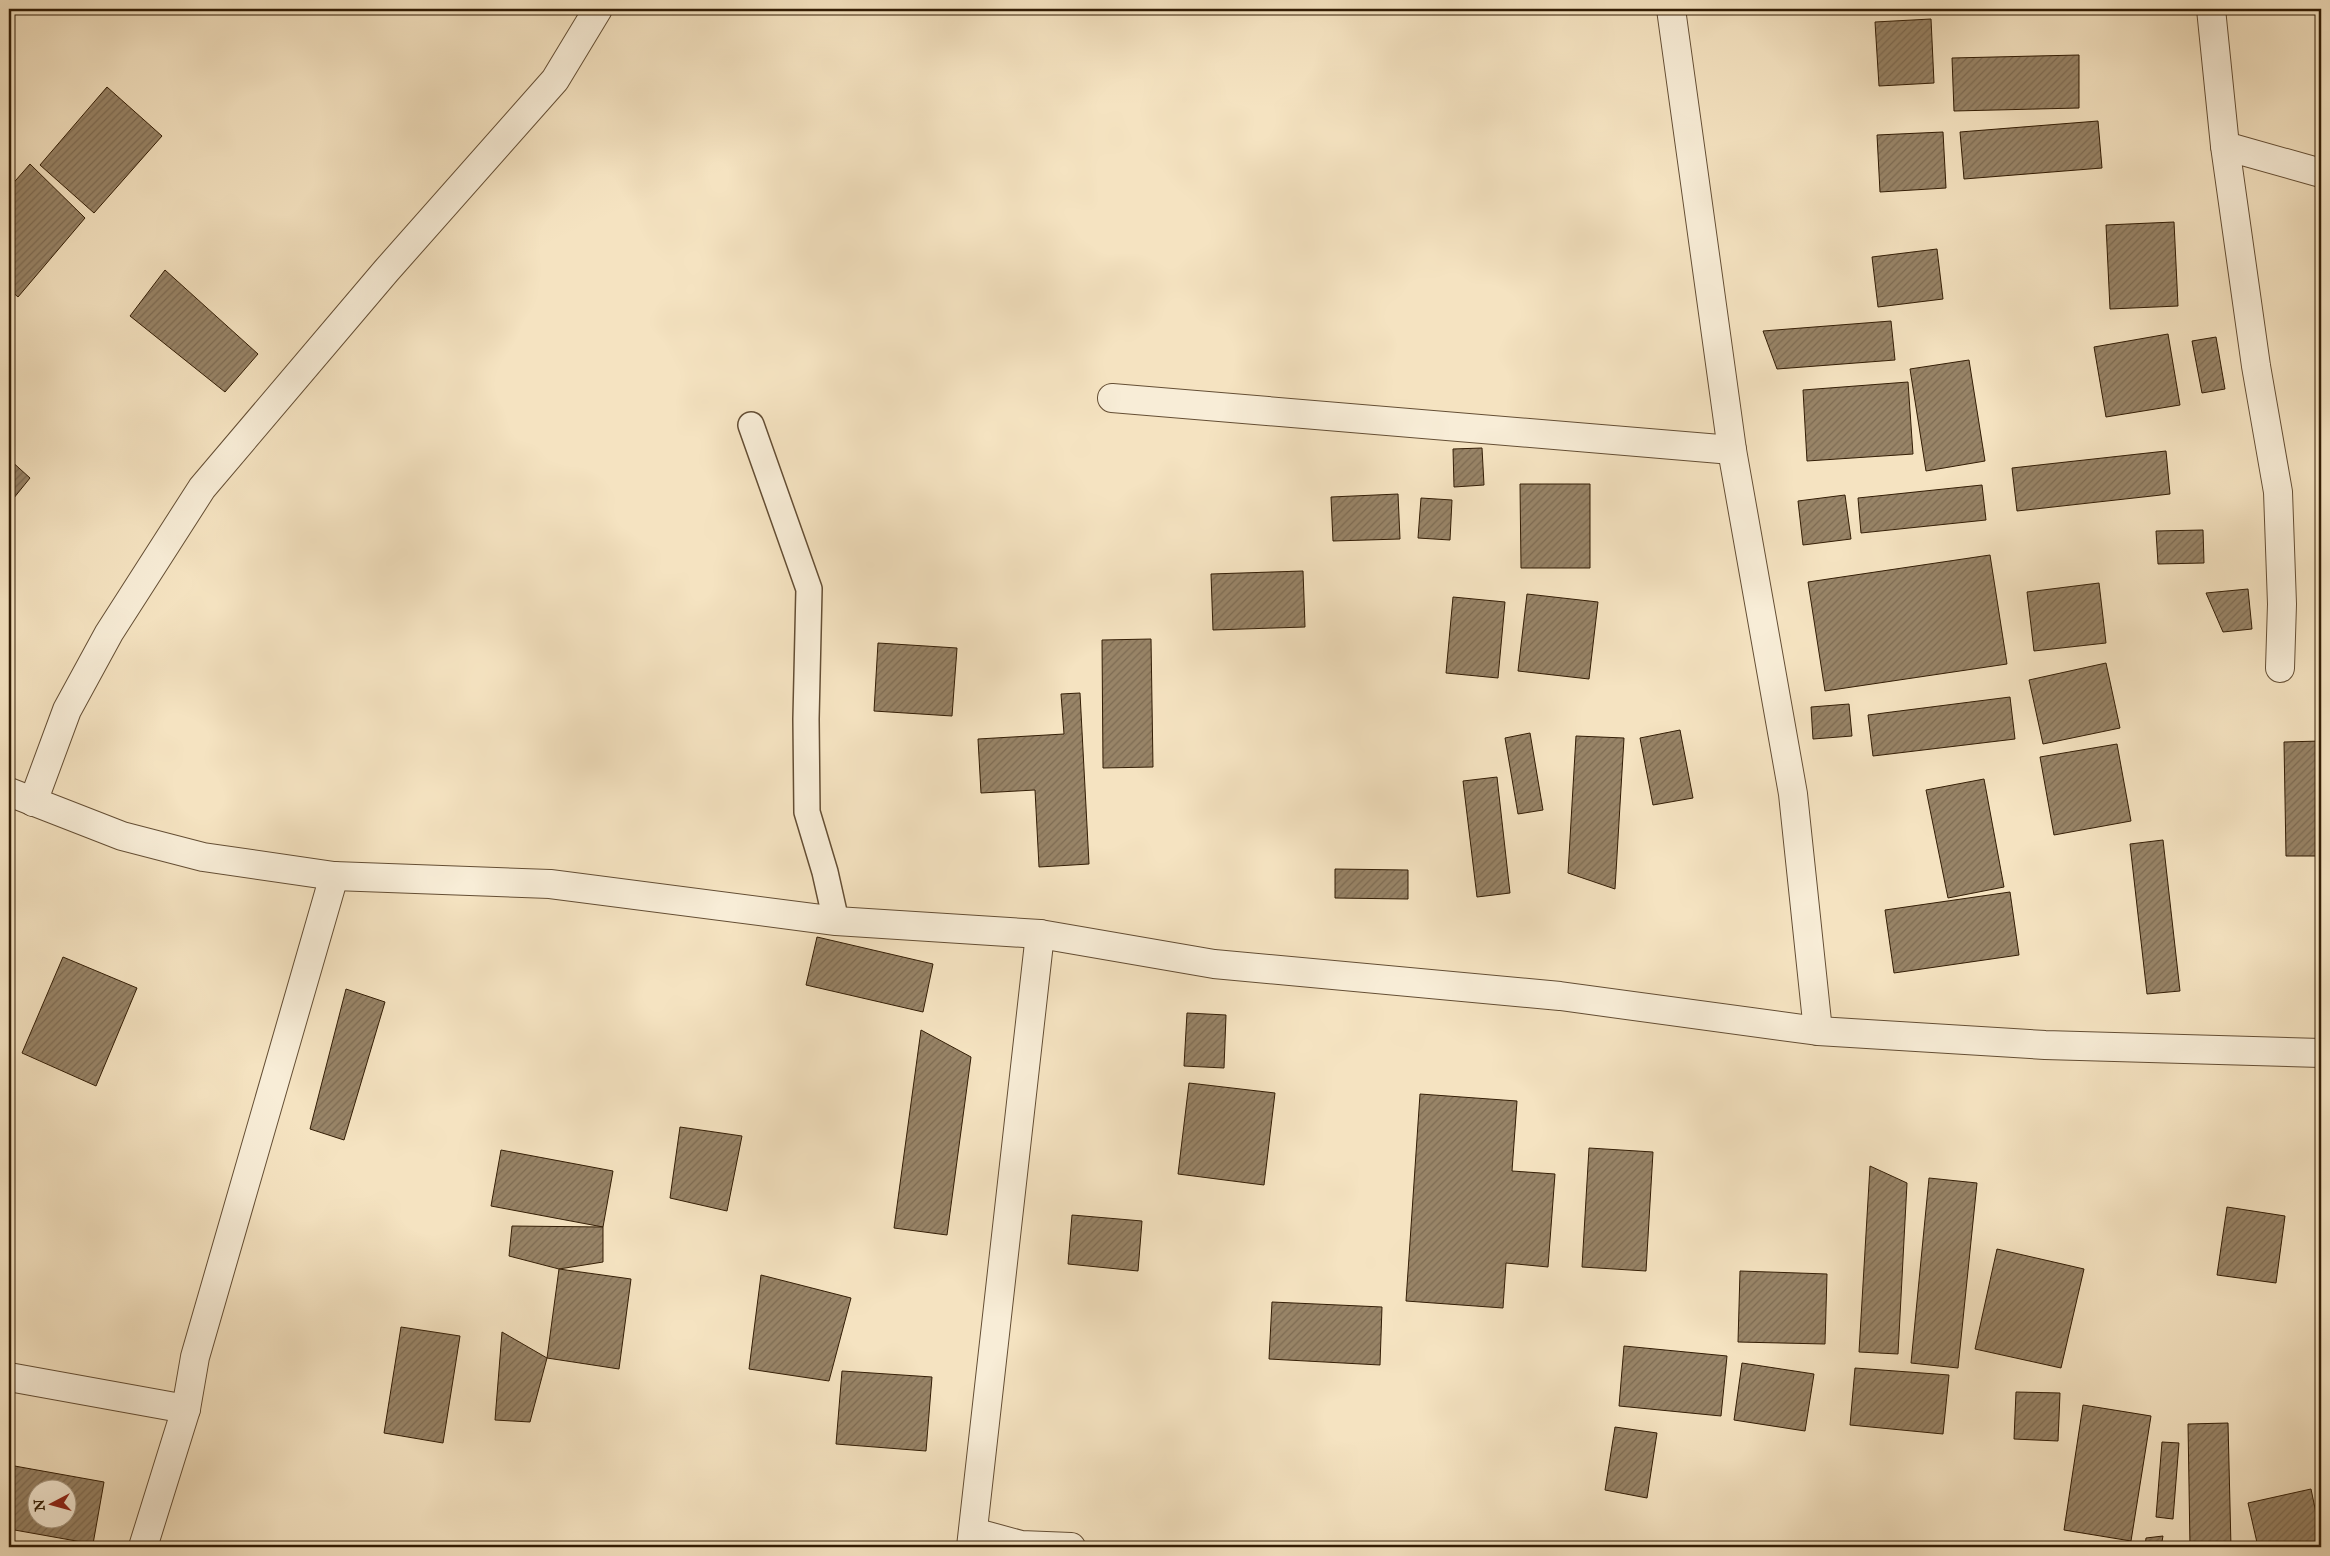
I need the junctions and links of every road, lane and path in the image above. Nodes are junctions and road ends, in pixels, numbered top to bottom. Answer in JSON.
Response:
{"nodes":[{"id":1,"x":598,"y":9,"type":"edge"},
{"id":2,"x":1671,"y":9,"type":"edge"},
{"id":3,"x":2211,"y":9,"type":"edge"},
{"id":4,"x":2225,"y":146,"type":"junction"},
{"id":5,"x":2321,"y":172,"type":"edge"},
{"id":6,"x":1112,"y":398,"type":"dead end"},
{"id":7,"x":751,"y":425,"type":"dead end"},
{"id":8,"x":1732,"y":450,"type":"junction"},
{"id":9,"x":2280,"y":668,"type":"dead end"},
{"id":10,"x":9,"y":792,"type":"edge"},
{"id":11,"x":33,"y":802,"type":"junction"},
{"id":12,"x":334,"y":876,"type":"junction"},
{"id":13,"x":836,"y":921,"type":"junction"},
{"id":14,"x":1040,"y":934,"type":"junction"},
{"id":15,"x":1818,"y":1031,"type":"junction"},
{"id":16,"x":2321,"y":1053,"type":"edge"},
{"id":17,"x":9,"y":1377,"type":"edge"},
{"id":18,"x":186,"y":1409,"type":"junction"},
{"id":19,"x":972,"y":1540,"type":"edge"},
{"id":20,"x":149,"y":1546,"type":"edge"},
{"id":21,"x":1070,"y":1547,"type":"edge"}],
"edges":[{"from":1,"to":11,"type":"street"},
{"from":2,"to":8,"type":"street"},
{"from":3,"to":4,"type":"street"},
{"from":4,"to":5,"type":"street"},
{"from":4,"to":9,"type":"street"},
{"from":6,"to":8,"type":"street"},
{"from":7,"to":13,"type":"lane"},
{"from":8,"to":15,"type":"street"},
{"from":10,"to":11,"type":"street"},
{"from":11,"to":12,"type":"street"},
{"from":12,"to":13,"type":"street"},
{"from":12,"to":18,"type":"street"},
{"from":13,"to":14,"type":"street"},
{"from":14,"to":15,"type":"street"},
{"from":14,"to":19,"type":"street"},
{"from":15,"to":16,"type":"street"},
{"from":17,"to":18,"type":"street"},
{"from":18,"to":20,"type":"street"},
{"from":19,"to":21,"type":"street"}]}
